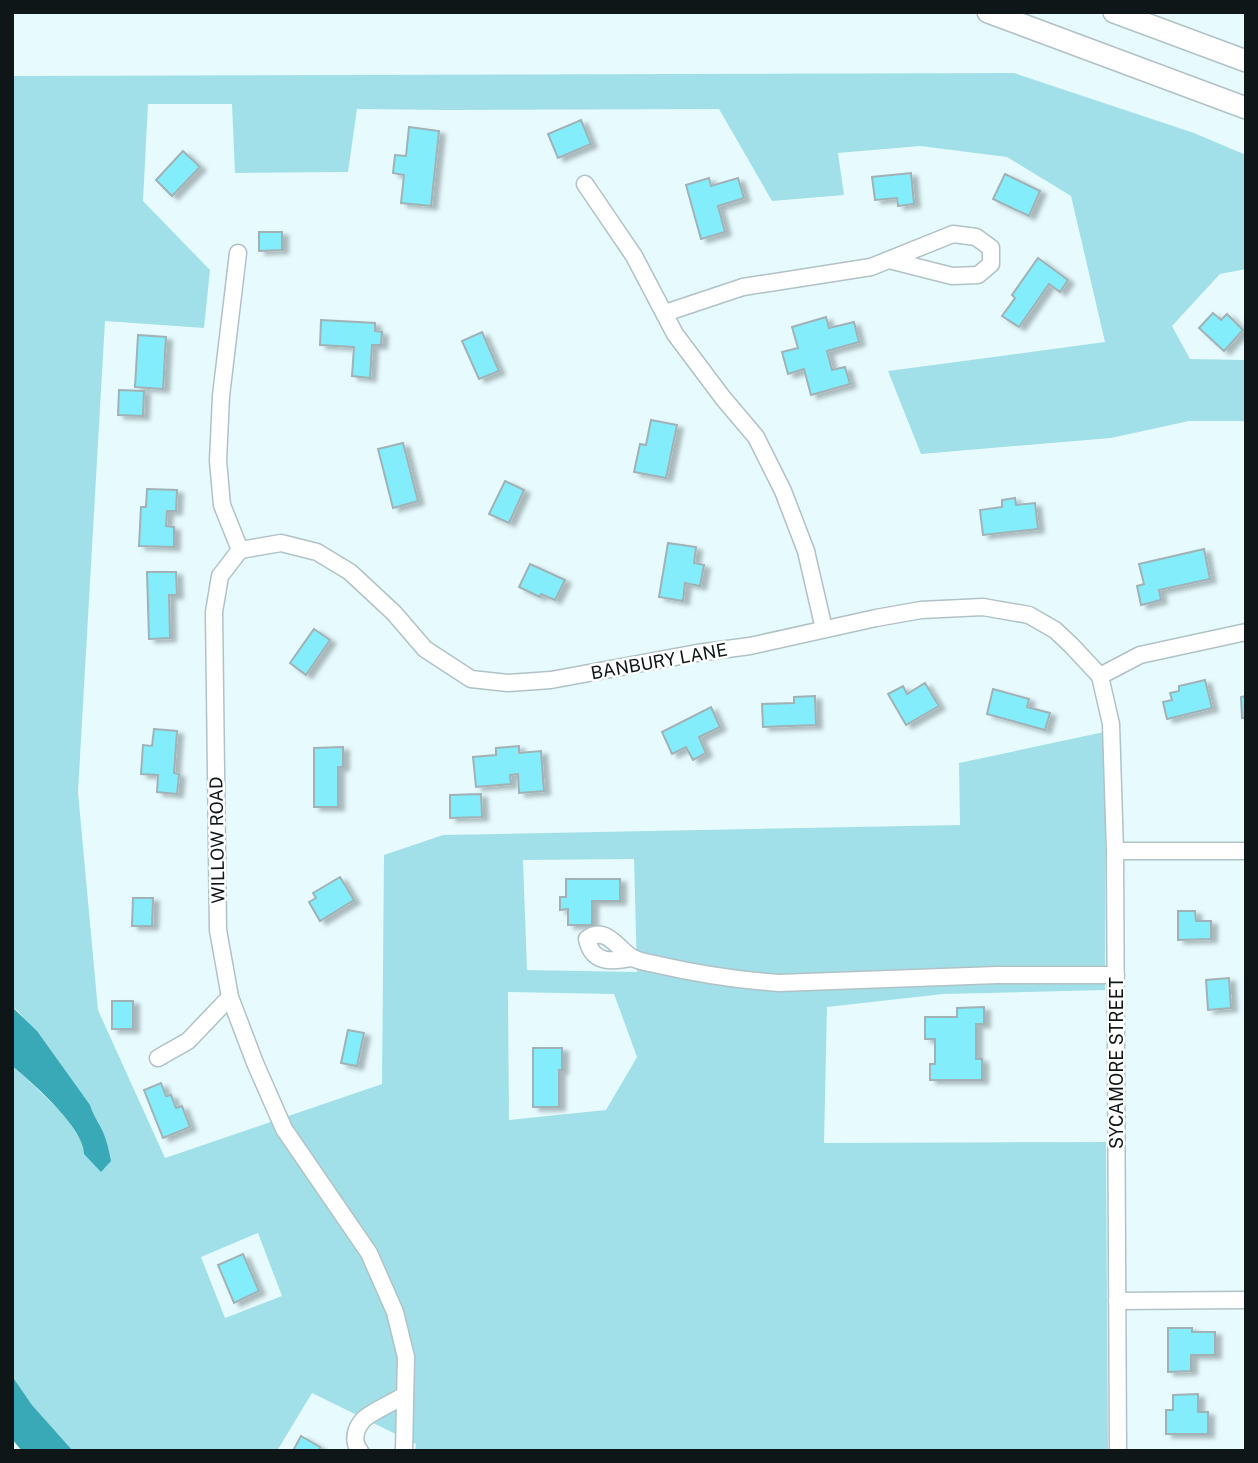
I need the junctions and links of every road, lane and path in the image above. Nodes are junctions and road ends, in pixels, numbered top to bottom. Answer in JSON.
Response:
{"nodes":[{"id":1,"x":988,"y":12,"type":"edge"},
{"id":2,"x":1114,"y":12,"type":"edge"},
{"id":3,"x":1246,"y":61,"type":"edge"},
{"id":4,"x":1246,"y":108,"type":"edge"},
{"id":5,"x":585,"y":184,"type":"dead end"},
{"id":6,"x":238,"y":253,"type":"dead end"},
{"id":7,"x":889,"y":260,"type":"junction"},
{"id":8,"x":665,"y":313,"type":"junction"},
{"id":9,"x":240,"y":550,"type":"junction"},
{"id":10,"x":824,"y":629,"type":"junction"},
{"id":11,"x":1246,"y":632,"type":"edge"},
{"id":12,"x":1100,"y":676,"type":"junction"},
{"id":13,"x":1115,"y":851,"type":"junction"},
{"id":14,"x":1246,"y":851,"type":"edge"},
{"id":15,"x":632,"y":958,"type":"dead end"},
{"id":16,"x":1116,"y":975,"type":"junction"},
{"id":17,"x":230,"y":997,"type":"junction"},
{"id":18,"x":158,"y":1058,"type":"dead end"},
{"id":19,"x":1246,"y":1300,"type":"edge"},
{"id":20,"x":1117,"y":1301,"type":"junction"},
{"id":21,"x":405,"y":1395,"type":"junction"},
{"id":22,"x":360,"y":1451,"type":"edge"},
{"id":23,"x":404,"y":1451,"type":"edge"},
{"id":24,"x":1118,"y":1451,"type":"edge"}],
"edges":[{"from":1,"to":4,"type":"highway"},
{"from":2,"to":3,"type":"highway"},
{"from":5,"to":8,"type":"street"},
{"from":6,"to":9,"type":"street"},
{"from":7,"to":7,"type":"street"},
{"from":7,"to":8,"type":"street"},
{"from":8,"to":10,"type":"street"},
{"from":9,"to":10,"type":"street","name":"BANBURY LANE"},
{"from":9,"to":17,"type":"street","name":"WILLOW ROAD"},
{"from":10,"to":12,"type":"street","name":"BANBURY LANE"},
{"from":11,"to":12,"type":"street"},
{"from":12,"to":13,"type":"street","name":"SYCAMORE STREET"},
{"from":13,"to":14,"type":"street"},
{"from":13,"to":16,"type":"street","name":"SYCAMORE STREET"},
{"from":15,"to":16,"type":"street"},
{"from":16,"to":20,"type":"street","name":"SYCAMORE STREET"},
{"from":17,"to":18,"type":"street"},
{"from":17,"to":21,"type":"street","name":"WILLOW ROAD"},
{"from":19,"to":20,"type":"street"},
{"from":20,"to":24,"type":"street","name":"SYCAMORE STREET"},
{"from":21,"to":22,"type":"street"},
{"from":21,"to":23,"type":"street","name":"WILLOW ROAD"}]}
